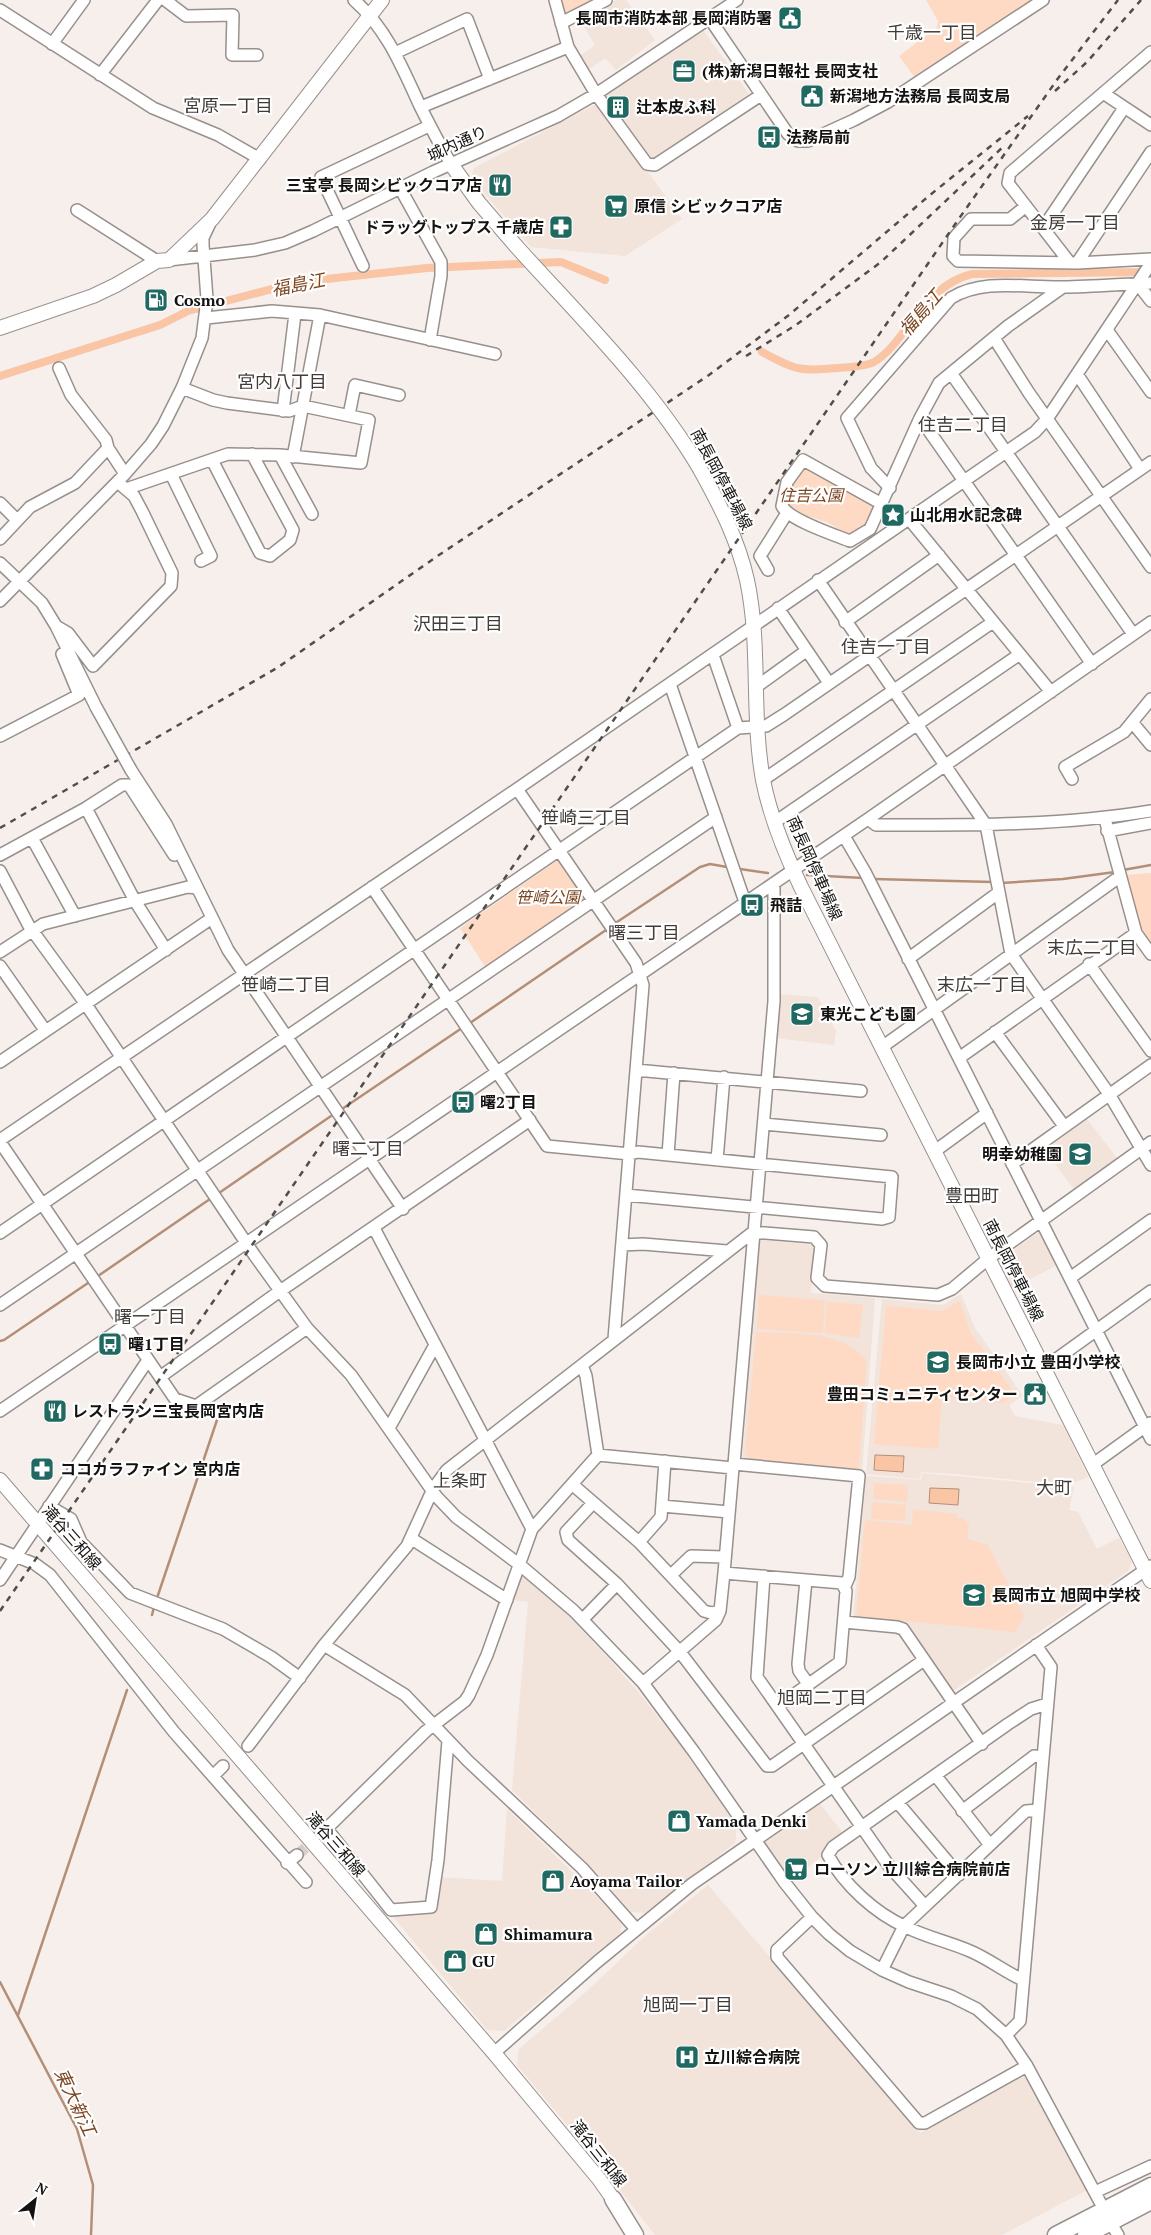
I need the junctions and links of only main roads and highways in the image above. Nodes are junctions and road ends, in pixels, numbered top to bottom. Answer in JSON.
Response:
{"nodes":[{"id":1,"x":382,"y":0,"type":"edge"},
{"id":2,"x":451,"y":164,"type":"road end"},
{"id":3,"x":0,"y":328,"type":"edge"},
{"id":4,"x":0,"y":1480,"type":"edge"},
{"id":5,"x":1149,"y":1572,"type":"edge"},
{"id":6,"x":1151,"y":2186,"type":"edge"},
{"id":7,"x":613,"y":2199,"type":"junction"},
{"id":8,"x":1151,"y":2201,"type":"edge"},
{"id":9,"x":635,"y":2235,"type":"edge"},
{"id":10,"x":639,"y":2235,"type":"edge"},
{"id":11,"x":1056,"y":2235,"type":"edge"},
{"id":12,"x":1086,"y":2235,"type":"edge"}],
"edges":[{"from":1,"to":3,"type":"main road"},
{"from":2,"to":5,"type":"main road","name":"南長岡停車場線","bridge":true},
{"from":4,"to":7,"type":"main road","name":"滝谷三和線"},
{"from":6,"to":11,"type":"highway"},
{"from":7,"to":9,"type":"highway"},
{"from":7,"to":10,"type":"main road","name":"滝谷三和線"},
{"from":8,"to":12,"type":"highway"}]}
